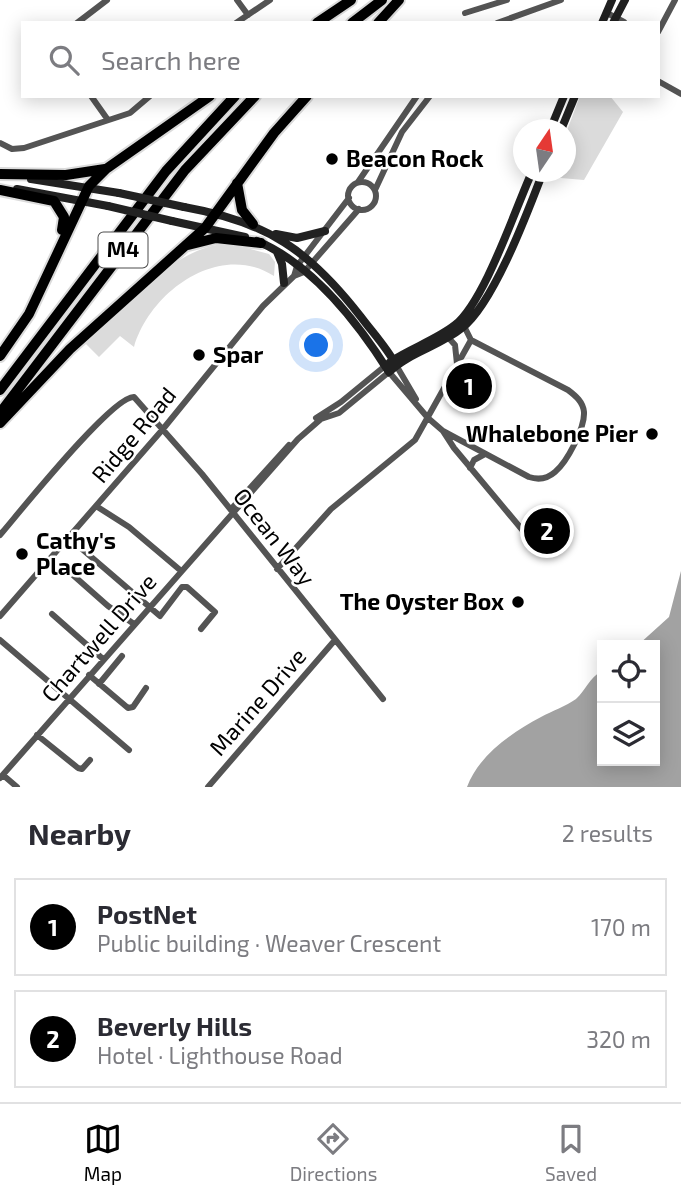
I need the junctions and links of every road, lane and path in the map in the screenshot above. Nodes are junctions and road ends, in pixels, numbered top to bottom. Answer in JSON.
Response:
{"nodes":[{"id":1,"x":107,"y":0,"type":"edge"},
{"id":2,"x":237,"y":0,"type":"edge"},
{"id":3,"x":270,"y":0,"type":"edge"},
{"id":4,"x":351,"y":0,"type":"edge"},
{"id":5,"x":361,"y":0,"type":"edge"},
{"id":6,"x":382,"y":0,"type":"edge"},
{"id":7,"x":399,"y":0,"type":"edge"},
{"id":8,"x":507,"y":0,"type":"edge"},
{"id":9,"x":561,"y":0,"type":"edge"},
{"id":10,"x":625,"y":0,"type":"edge"},
{"id":11,"x":675,"y":0,"type":"edge"},
{"id":12,"x":611,"y":1,"type":"edge"},
{"id":13,"x":466,"y":13,"type":"dead end"},
{"id":14,"x":607,"y":13,"type":"junction"},
{"id":15,"x":248,"y":15,"type":"junction"},
{"id":16,"x":80,"y":21,"type":"edge"},
{"id":17,"x":239,"y":21,"type":"edge"},
{"id":18,"x":320,"y":21,"type":"edge"},
{"id":19,"x":331,"y":21,"type":"edge"},
{"id":20,"x":355,"y":21,"type":"edge"},
{"id":21,"x":379,"y":21,"type":"edge"},
{"id":22,"x":503,"y":21,"type":"edge"},
{"id":23,"x":603,"y":21,"type":"edge"},
{"id":24,"x":618,"y":21,"type":"edge"},
{"id":25,"x":660,"y":28,"type":"edge"},
{"id":26,"x":660,"y":82,"type":"edge"},
{"id":27,"x":681,"y":94,"type":"edge"},
{"id":28,"x":92,"y":98,"type":"edge"},
{"id":29,"x":148,"y":98,"type":"edge"},
{"id":30,"x":207,"y":98,"type":"edge"},
{"id":31,"x":233,"y":98,"type":"edge"},
{"id":32,"x":254,"y":98,"type":"edge"},
{"id":33,"x":305,"y":98,"type":"edge"},
{"id":34,"x":416,"y":98,"type":"edge"},
{"id":35,"x":428,"y":98,"type":"edge"},
{"id":36,"x":563,"y":98,"type":"edge"},
{"id":37,"x":574,"y":98,"type":"edge"},
{"id":38,"x":555,"y":119,"type":"edge"},
{"id":39,"x":566,"y":119,"type":"edge"},
{"id":40,"x":108,"y":120,"type":"junction"},
{"id":41,"x":0,"y":143,"type":"edge"},
{"id":42,"x":106,"y":169,"type":"junction"},
{"id":43,"x":0,"y":176,"type":"edge"},
{"id":44,"x":358,"y":182,"type":"junction"},
{"id":45,"x":528,"y":182,"type":"edge"},
{"id":46,"x":539,"y":182,"type":"edge"},
{"id":47,"x":237,"y":183,"type":"junction"},
{"id":48,"x":89,"y":186,"type":"junction"},
{"id":49,"x":0,"y":189,"type":"edge"},
{"id":50,"x":375,"y":190,"type":"junction"},
{"id":51,"x":349,"y":198,"type":"junction"},
{"id":52,"x":80,"y":201,"type":"junction"},
{"id":53,"x":519,"y":201,"type":"junction"},
{"id":54,"x":529,"y":206,"type":"junction"},
{"id":55,"x":359,"y":209,"type":"junction"},
{"id":56,"x":217,"y":213,"type":"junction"},
{"id":57,"x":253,"y":224,"type":"junction"},
{"id":58,"x":205,"y":228,"type":"junction"},
{"id":59,"x":267,"y":231,"type":"junction"},
{"id":60,"x":325,"y":231,"type":"junction"},
{"id":61,"x":509,"y":240,"type":"junction"},
{"id":62,"x":261,"y":243,"type":"junction"},
{"id":63,"x":185,"y":246,"type":"junction"},
{"id":64,"x":274,"y":249,"type":"junction"},
{"id":65,"x":308,"y":259,"type":"junction"},
{"id":66,"x":300,"y":269,"type":"junction"},
{"id":67,"x":284,"y":283,"type":"junction"},
{"id":68,"x":29,"y":314,"type":"junction"},
{"id":69,"x":463,"y":323,"type":"junction"},
{"id":70,"x":449,"y":339,"type":"junction"},
{"id":71,"x":471,"y":340,"type":"junction"},
{"id":72,"x":381,"y":343,"type":"junction"},
{"id":73,"x":410,"y":350,"type":"junction"},
{"id":74,"x":0,"y":356,"type":"edge"},
{"id":75,"x":395,"y":363,"type":"junction"},
{"id":76,"x":457,"y":364,"type":"junction"},
{"id":77,"x":387,"y":369,"type":"junction"},
{"id":78,"x":0,"y":390,"type":"edge"},
{"id":79,"x":416,"y":401,"type":"junction"},
{"id":80,"x":0,"y":412,"type":"edge"},
{"id":81,"x":428,"y":418,"type":"junction"},
{"id":82,"x":0,"y":423,"type":"edge"},
{"id":83,"x":163,"y":429,"type":"junction"},
{"id":84,"x":441,"y":429,"type":"junction"},
{"id":85,"x":419,"y":434,"type":"junction"},
{"id":86,"x":485,"y":454,"type":"junction"},
{"id":87,"x":470,"y":468,"type":"junction"},
{"id":88,"x":96,"y":506,"type":"junction"},
{"id":89,"x":232,"y":511,"type":"junction"},
{"id":90,"x":0,"y":535,"type":"edge"},
{"id":91,"x":68,"y":537,"type":"junction"},
{"id":92,"x":539,"y":550,"type":"dead end"},
{"id":93,"x":65,"y":568,"type":"dead end"},
{"id":94,"x":277,"y":569,"type":"junction"},
{"id":95,"x":180,"y":570,"type":"junction"},
{"id":96,"x":148,"y":607,"type":"junction"},
{"id":97,"x":52,"y":614,"type":"dead end"},
{"id":98,"x":0,"y":616,"type":"edge"},
{"id":99,"x":134,"y":624,"type":"junction"},
{"id":100,"x":201,"y":629,"type":"dead end"},
{"id":101,"x":0,"y":640,"type":"edge"},
{"id":102,"x":335,"y":640,"type":"junction"},
{"id":103,"x":122,"y":656,"type":"dead end"},
{"id":104,"x":103,"y":659,"type":"junction"},
{"id":105,"x":89,"y":675,"type":"junction"},
{"id":106,"x":99,"y":684,"type":"junction"},
{"id":107,"x":146,"y":688,"type":"dead end"},
{"id":108,"x":69,"y":697,"type":"junction"},
{"id":109,"x":383,"y":699,"type":"dead end"},
{"id":110,"x":37,"y":735,"type":"junction"},
{"id":111,"x":129,"y":750,"type":"dead end"},
{"id":112,"x":90,"y":760,"type":"dead end"},
{"id":113,"x":1,"y":776,"type":"edge"},
{"id":114,"x":14,"y":786,"type":"edge"},
{"id":115,"x":208,"y":787,"type":"edge"}],
"edges":[{"from":1,"to":16,"type":"street"},
{"from":2,"to":15,"type":"street"},
{"from":3,"to":15,"type":"street"},
{"from":4,"to":18,"type":"highway"},
{"from":5,"to":19,"type":"highway"},
{"from":6,"to":20,"type":"highway"},
{"from":7,"to":21,"type":"highway"},
{"from":8,"to":13,"type":"street"},
{"from":9,"to":22,"type":"street"},
{"from":10,"to":24,"type":"street"},
{"from":11,"to":25,"type":"street"},
{"from":12,"to":14,"type":"street"},
{"from":14,"to":23,"type":"street"},
{"from":14,"to":24,"type":"street"},
{"from":15,"to":17,"type":"street"},
{"from":26,"to":27,"type":"street"},
{"from":28,"to":40,"type":"street"},
{"from":29,"to":40,"type":"street"},
{"from":30,"to":42,"type":"highway"},
{"from":31,"to":78,"type":"highway","number":"M4"},
{"from":32,"to":80,"type":"highway","number":"M4"},
{"from":33,"to":47,"type":"highway"},
{"from":34,"to":44,"type":"street"},
{"from":35,"to":50,"type":"street"},
{"from":36,"to":38,"type":"street"},
{"from":37,"to":39,"type":"street"},
{"from":40,"to":41,"type":"street"},
{"from":42,"to":43,"type":"highway"},
{"from":42,"to":48,"type":"highway"},
{"from":43,"to":48,"type":"street"},
{"from":44,"to":50,"type":"street"},
{"from":44,"to":51,"type":"street"},
{"from":45,"to":53,"type":"street"},
{"from":46,"to":54,"type":"street"},
{"from":47,"to":56,"type":"highway"},
{"from":47,"to":57,"type":"highway"},
{"from":48,"to":52,"type":"highway"},
{"from":48,"to":56,"type":"street","bridge":true},
{"from":49,"to":52,"type":"street"},
{"from":49,"to":68,"type":"highway"},
{"from":50,"to":55,"type":"street"},
{"from":51,"to":55,"type":"street"},
{"from":51,"to":60,"type":"street"},
{"from":52,"to":58,"type":"street","bridge":true},
{"from":52,"to":68,"type":"highway"},
{"from":53,"to":54,"type":"street"},
{"from":53,"to":61,"type":"street"},
{"from":54,"to":61,"type":"street"},
{"from":55,"to":65,"type":"street"},
{"from":56,"to":57,"type":"street"},
{"from":56,"to":58,"type":"highway"},
{"from":57,"to":59,"type":"street"},
{"from":58,"to":62,"type":"street"},
{"from":58,"to":63,"type":"highway"},
{"from":59,"to":60,"type":"street"},
{"from":59,"to":65,"type":"street"},
{"from":60,"to":65,"type":"street"},
{"from":61,"to":69,"type":"street"},
{"from":62,"to":63,"type":"highway"},
{"from":62,"to":64,"type":"street"},
{"from":63,"to":82,"type":"highway"},
{"from":64,"to":66,"type":"street"},
{"from":64,"to":67,"type":"street"},
{"from":65,"to":66,"type":"street"},
{"from":65,"to":72,"type":"street"},
{"from":66,"to":67,"type":"street","name":"Ridge Road"},
{"from":66,"to":77,"type":"street"},
{"from":67,"to":83,"type":"street","name":"Ridge Road"},
{"from":68,"to":74,"type":"highway"},
{"from":69,"to":70,"type":"street"},
{"from":69,"to":71,"type":"street"},
{"from":70,"to":71,"type":"street"},
{"from":70,"to":73,"type":"street"},
{"from":70,"to":75,"type":"street"},
{"from":70,"to":76,"type":"street"},
{"from":71,"to":76,"type":"street"},
{"from":71,"to":86,"type":"street"},
{"from":72,"to":73,"type":"street"},
{"from":72,"to":75,"type":"street"},
{"from":73,"to":75,"type":"street"},
{"from":75,"to":77,"type":"street"},
{"from":75,"to":79,"type":"street"},
{"from":76,"to":81,"type":"street"},
{"from":77,"to":79,"type":"street"},
{"from":77,"to":89,"type":"street","name":"Chartwell Drive"},
{"from":79,"to":81,"type":"street"},
{"from":81,"to":84,"type":"street"},
{"from":81,"to":85,"type":"street"},
{"from":83,"to":88,"type":"street","name":"Ridge Road"},
{"from":83,"to":89,"type":"street","name":"Ocean Way"},
{"from":83,"to":90,"type":"street","name":"Ocean Way"},
{"from":84,"to":85,"type":"street"},
{"from":84,"to":86,"type":"street"},
{"from":84,"to":87,"type":"street"},
{"from":85,"to":94,"type":"street"},
{"from":86,"to":87,"type":"street"},
{"from":87,"to":92,"type":"street"},
{"from":88,"to":91,"type":"street","name":"Ridge Road"},
{"from":88,"to":95,"type":"street"},
{"from":89,"to":94,"type":"street","name":"Ocean Way"},
{"from":89,"to":95,"type":"street","name":"Chartwell Drive"},
{"from":91,"to":96,"type":"street"},
{"from":91,"to":98,"type":"street","name":"Ridge Road"},
{"from":93,"to":99,"type":"street"},
{"from":94,"to":102,"type":"street","name":"Ocean Way"},
{"from":95,"to":96,"type":"street","name":"Chartwell Drive"},
{"from":96,"to":99,"type":"street","name":"Chartwell Drive"},
{"from":96,"to":100,"type":"street"},
{"from":97,"to":104,"type":"street"},
{"from":99,"to":104,"type":"street","name":"Chartwell Drive"},
{"from":101,"to":108,"type":"street"},
{"from":102,"to":109,"type":"street","name":"Ocean Way"},
{"from":102,"to":115,"type":"street","name":"Marine Drive"},
{"from":103,"to":106,"type":"street"},
{"from":104,"to":105,"type":"street","name":"Chartwell Drive"},
{"from":105,"to":106,"type":"street"},
{"from":105,"to":108,"type":"street","name":"Chartwell Drive"},
{"from":106,"to":107,"type":"street"},
{"from":108,"to":110,"type":"street","name":"Chartwell Drive"},
{"from":108,"to":111,"type":"street"},
{"from":110,"to":112,"type":"street"},
{"from":110,"to":113,"type":"street","name":"Chartwell Drive"},
{"from":113,"to":114,"type":"street"}]}
